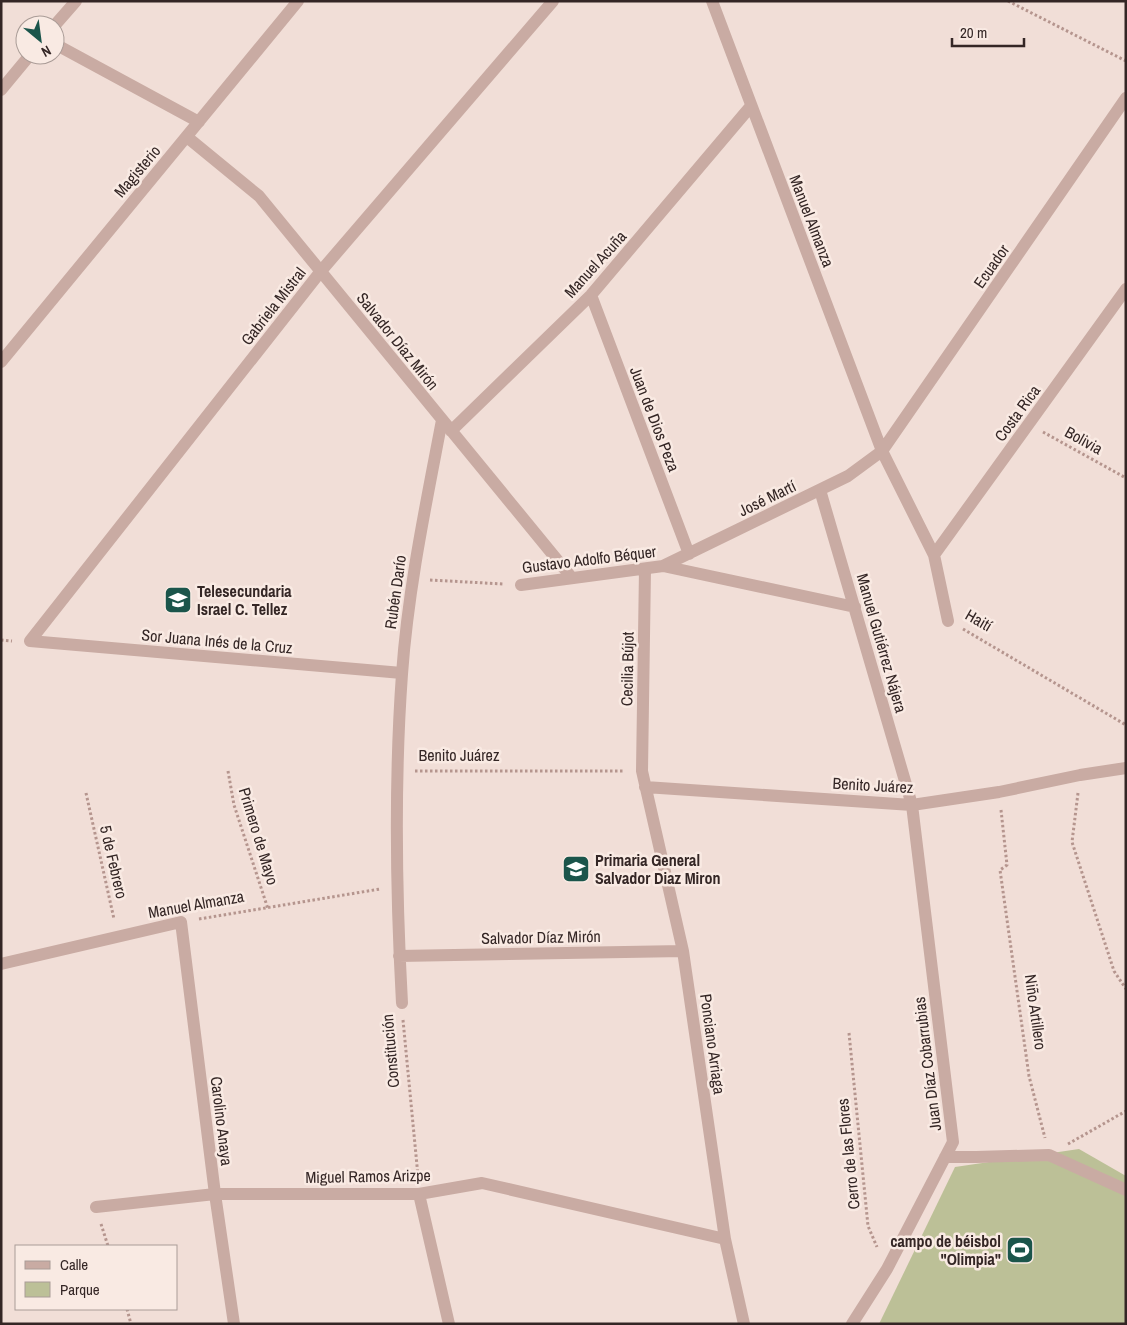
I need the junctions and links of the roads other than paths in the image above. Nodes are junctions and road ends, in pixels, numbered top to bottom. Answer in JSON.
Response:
{"nodes":[{"id":1,"x":76,"y":1,"type":"edge"},
{"id":2,"x":298,"y":1,"type":"edge"},
{"id":3,"x":553,"y":1,"type":"edge"},
{"id":4,"x":712,"y":1,"type":"edge"},
{"id":5,"x":64,"y":15,"type":"edge"},
{"id":6,"x":65,"y":49,"type":"edge"},
{"id":7,"x":22,"y":65,"type":"edge"},
{"id":8,"x":1,"y":90,"type":"edge"},
{"id":9,"x":1126,"y":98,"type":"edge"},
{"id":10,"x":751,"y":106,"type":"junction"},
{"id":11,"x":199,"y":122,"type":"junction"},
{"id":12,"x":187,"y":137,"type":"junction"},
{"id":13,"x":321,"y":271,"type":"junction"},
{"id":14,"x":1126,"y":289,"type":"edge"},
{"id":15,"x":591,"y":295,"type":"junction"},
{"id":16,"x":1,"y":362,"type":"edge"},
{"id":17,"x":442,"y":420,"type":"junction"},
{"id":18,"x":451,"y":431,"type":"junction"},
{"id":19,"x":882,"y":451,"type":"junction"},
{"id":20,"x":820,"y":490,"type":"junction"},
{"id":21,"x":689,"y":554,"type":"junction"},
{"id":22,"x":934,"y":555,"type":"junction"},
{"id":23,"x":663,"y":566,"type":"junction"},
{"id":24,"x":645,"y":569,"type":"junction"},
{"id":25,"x":572,"y":578,"type":"junction"},
{"id":26,"x":521,"y":585,"type":"road end"},
{"id":27,"x":855,"y":607,"type":"junction"},
{"id":28,"x":948,"y":621,"type":"road end"},
{"id":29,"x":30,"y":641,"type":"joint"},
{"id":30,"x":402,"y":673,"type":"junction"},
{"id":31,"x":1126,"y":768,"type":"edge"},
{"id":32,"x":397,"y":771,"type":"joint"},
{"id":33,"x":642,"y":771,"type":"joint"},
{"id":34,"x":645,"y":786,"type":"junction"},
{"id":35,"x":912,"y":805,"type":"junction"},
{"id":36,"x":181,"y":922,"type":"joint"},
{"id":37,"x":683,"y":951,"type":"junction"},
{"id":38,"x":399,"y":956,"type":"junction"},
{"id":39,"x":1,"y":964,"type":"edge"},
{"id":40,"x":402,"y":1004,"type":"road end"},
{"id":41,"x":945,"y":1157,"type":"junction"},
{"id":42,"x":1126,"y":1190,"type":"edge"},
{"id":43,"x":215,"y":1194,"type":"junction"},
{"id":44,"x":420,"y":1194,"type":"junction"},
{"id":45,"x":96,"y":1207,"type":"dead end"},
{"id":46,"x":725,"y":1240,"type":"junction"},
{"id":47,"x":234,"y":1324,"type":"edge"},
{"id":48,"x":450,"y":1324,"type":"edge"},
{"id":49,"x":744,"y":1324,"type":"edge"},
{"id":50,"x":852,"y":1324,"type":"edge"}],
"edges":[{"from":1,"to":5,"type":"street"},
{"from":2,"to":11,"type":"street","name":"Magisterio"},
{"from":3,"to":13,"type":"street","name":"Gabriela Mistral"},
{"from":4,"to":10,"type":"street","name":"Manuel Almanza"},
{"from":6,"to":11,"type":"street"},
{"from":7,"to":8,"type":"street"},
{"from":9,"to":19,"type":"street","name":"Ecuador"},
{"from":10,"to":15,"type":"street","name":"Manuel Acuña"},
{"from":10,"to":19,"type":"street","name":"Manuel Almanza"},
{"from":11,"to":12,"type":"street","name":"Magisterio"},
{"from":12,"to":13,"type":"street","name":"Salvador Díaz Mirón"},
{"from":12,"to":16,"type":"street","name":"Magisterio"},
{"from":13,"to":17,"type":"street","name":"Salvador Díaz Mirón"},
{"from":13,"to":29,"type":"street","name":"Gabriela Mistral"},
{"from":14,"to":22,"type":"street","name":"Costa Rica"},
{"from":15,"to":18,"type":"street","name":"Manuel Acuña"},
{"from":15,"to":21,"type":"street","name":"Juan de Dios Peza"},
{"from":17,"to":18,"type":"street","name":"Salvador Díaz Mirón"},
{"from":17,"to":30,"type":"street","name":"Rubén Darío"},
{"from":18,"to":25,"type":"street","name":"Salvador Díaz Mirón"},
{"from":19,"to":20,"type":"street","name":"José Martí"},
{"from":19,"to":22,"type":"street","name":"Haití"},
{"from":20,"to":21,"type":"street","name":"José Martí"},
{"from":20,"to":27,"type":"street","name":"Manuel Gutiérrez Nájera"},
{"from":21,"to":23,"type":"street","name":"José Martí"},
{"from":22,"to":28,"type":"street","name":"Haití"},
{"from":23,"to":24,"type":"street","name":"Gustavo Adolfo Béquer"},
{"from":23,"to":27,"type":"street","name":"Gustavo Adolfo Béquer"},
{"from":24,"to":25,"type":"street","name":"Gustavo Adolfo Béquer"},
{"from":24,"to":33,"type":"street","name":"Cecilia Bújot"},
{"from":25,"to":26,"type":"street","name":"Gustavo Adolfo Béquer"},
{"from":27,"to":35,"type":"street","name":"Manuel Gutiérrez Nájera"},
{"from":29,"to":30,"type":"street","name":"Sor Juana Inés de la Cruz"},
{"from":30,"to":32,"type":"street","name":"Rubén Darío"},
{"from":31,"to":35,"type":"street","name":"Benito Juárez"},
{"from":32,"to":38,"type":"street","name":"Constitución"},
{"from":33,"to":34,"type":"street","name":"Ponciano Arriaga"},
{"from":34,"to":35,"type":"street","name":"Benito Juárez"},
{"from":34,"to":37,"type":"street","name":"Ponciano Arriaga"},
{"from":35,"to":41,"type":"street","name":"Juan Díaz Cobarrubias"},
{"from":36,"to":39,"type":"street","name":"Manuel Almanza"},
{"from":36,"to":43,"type":"street","name":"Carolino Anaya"},
{"from":37,"to":38,"type":"street","name":"Salvador Díaz Mirón"},
{"from":37,"to":46,"type":"street","name":"Ponciano Arriaga"},
{"from":38,"to":40,"type":"street","name":"Constitución"},
{"from":41,"to":42,"type":"street"},
{"from":41,"to":50,"type":"street","name":"Juan Díaz Cobarrubias"},
{"from":43,"to":44,"type":"street","name":"Miguel Ramos Arizpe"},
{"from":43,"to":45,"type":"street","name":"Miguel Ramos Arizpe"},
{"from":43,"to":47,"type":"street","name":"Carolino Anaya"},
{"from":44,"to":46,"type":"street","name":"Miguel Ramos Arizpe"},
{"from":44,"to":48,"type":"street"},
{"from":46,"to":49,"type":"street","name":"Ponciano Arriaga"}]}
